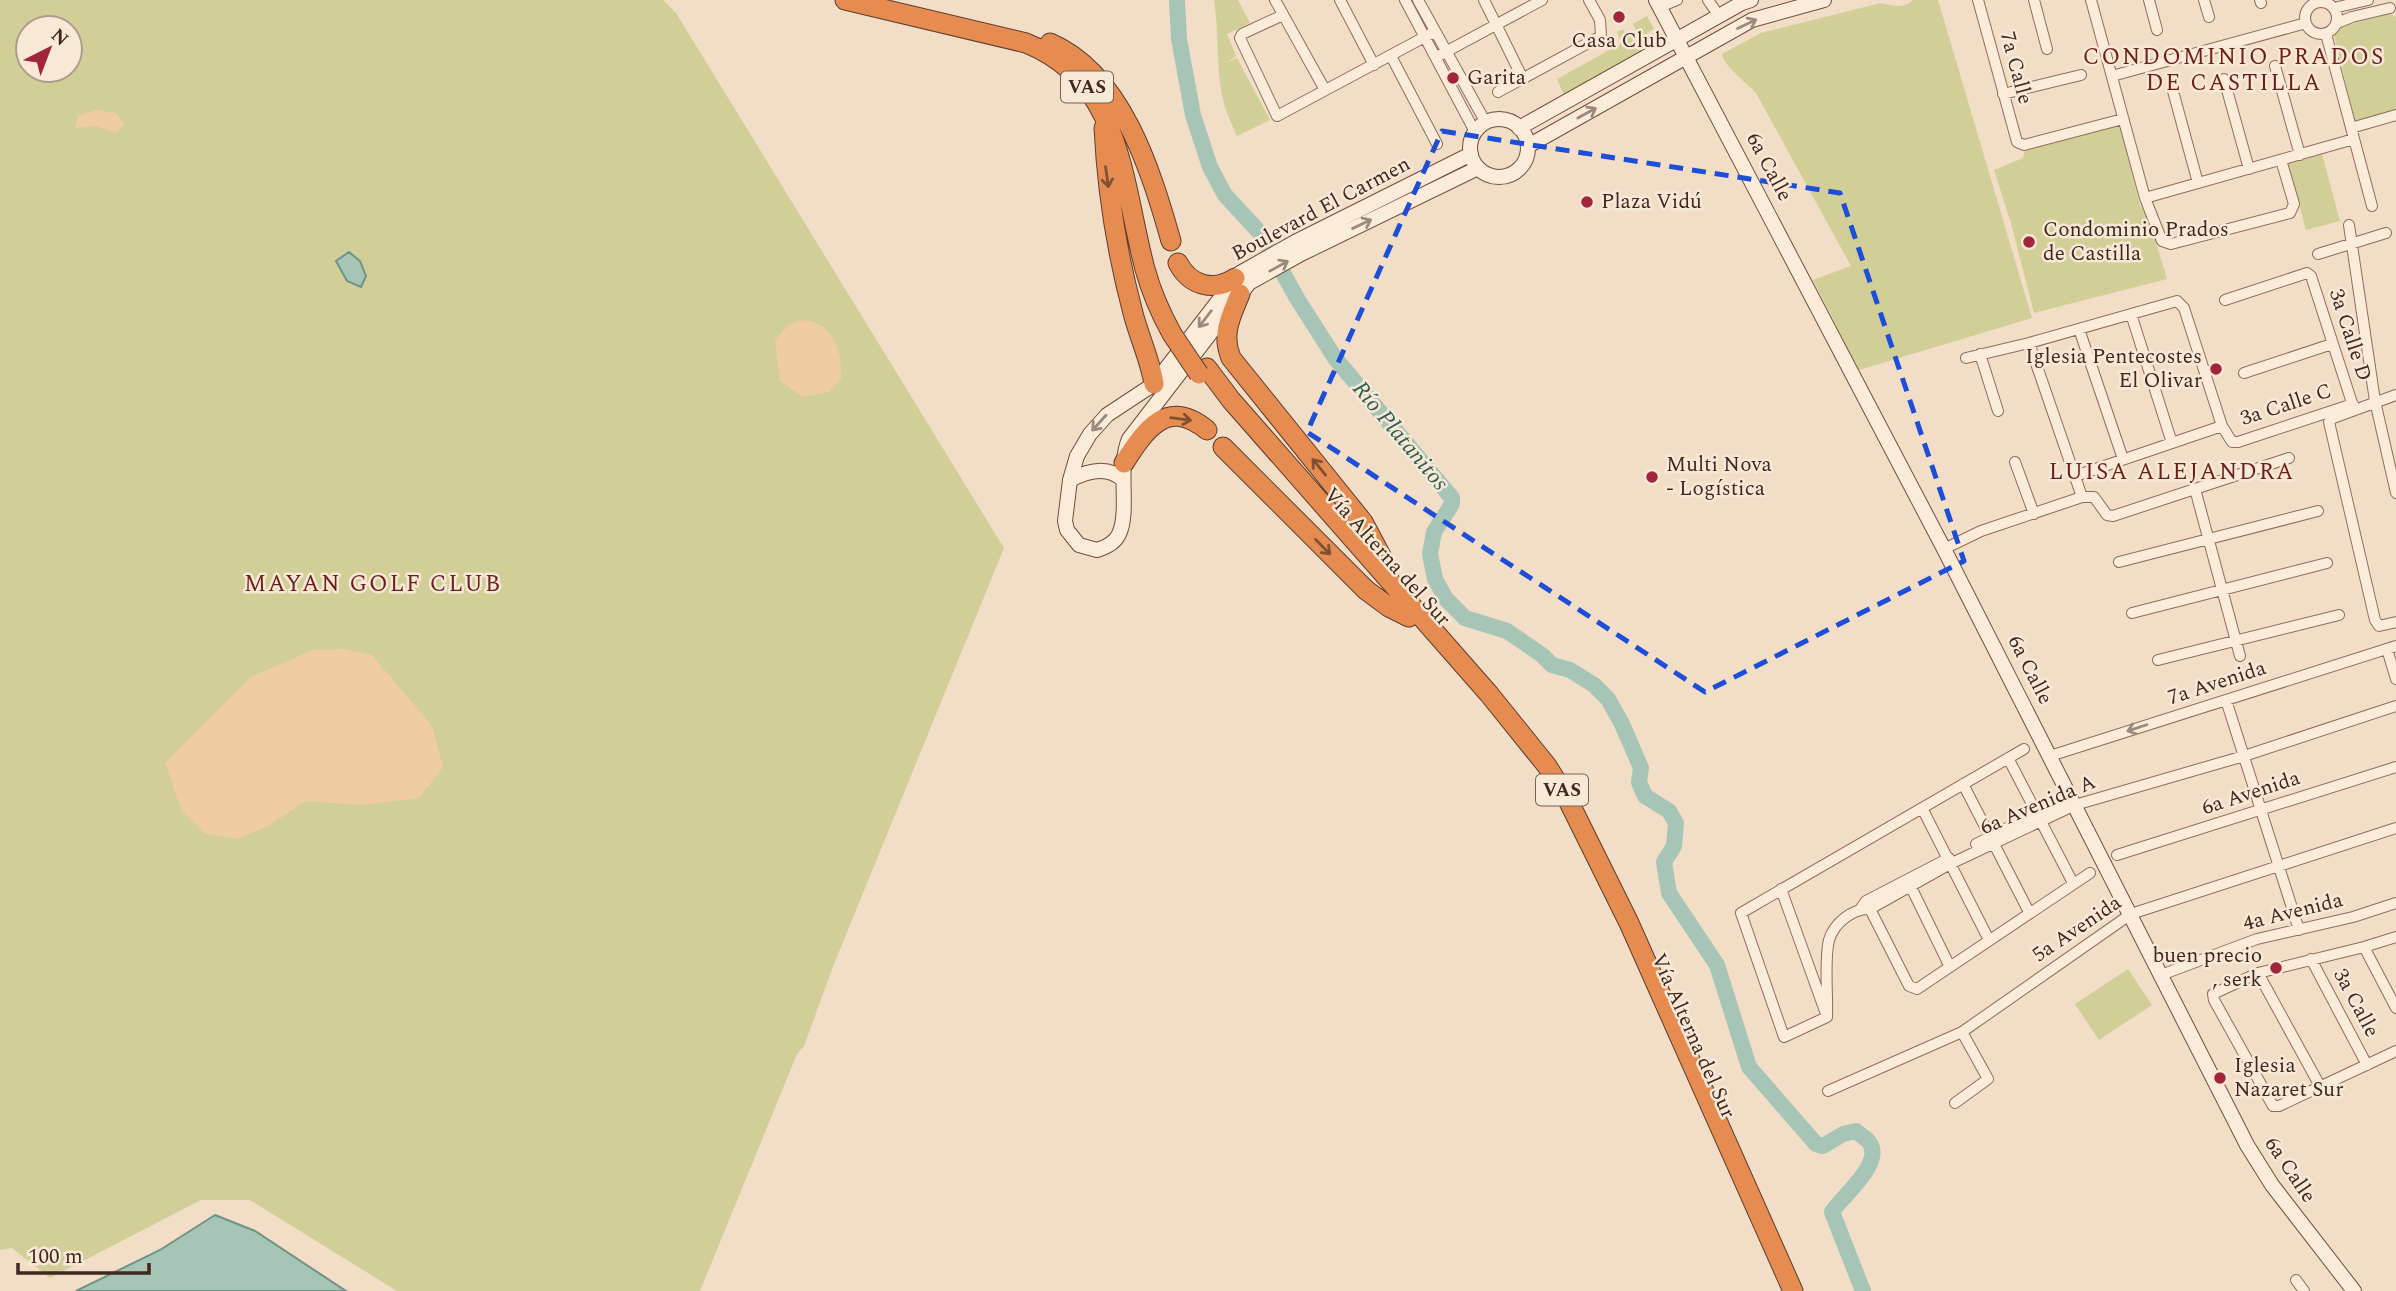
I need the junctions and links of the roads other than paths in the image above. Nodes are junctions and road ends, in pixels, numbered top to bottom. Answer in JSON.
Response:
{"nodes":[{"id":1,"x":845,"y":0,"type":"edge"},
{"id":2,"x":885,"y":0,"type":"edge"},
{"id":3,"x":1275,"y":0,"type":"edge"},
{"id":4,"x":1340,"y":0,"type":"edge"},
{"id":5,"x":1405,"y":0,"type":"edge"},
{"id":6,"x":1418,"y":0,"type":"edge"},
{"id":7,"x":1484,"y":0,"type":"edge"},
{"id":8,"x":1542,"y":0,"type":"edge"},
{"id":9,"x":1589,"y":0,"type":"edge"},
{"id":10,"x":1677,"y":0,"type":"edge"},
{"id":11,"x":1708,"y":0,"type":"edge"},
{"id":12,"x":1751,"y":0,"type":"edge"},
{"id":13,"x":1824,"y":0,"type":"edge"},
{"id":14,"x":1978,"y":0,"type":"edge"},
{"id":15,"x":2034,"y":0,"type":"edge"},
{"id":16,"x":2091,"y":0,"type":"edge"},
{"id":17,"x":2149,"y":0,"type":"edge"},
{"id":18,"x":2204,"y":0,"type":"edge"},
{"id":19,"x":2368,"y":0,"type":"edge"},
{"id":20,"x":2317,"y":1,"type":"edge"},
{"id":21,"x":1658,"y":4,"type":"edge"},
{"id":22,"x":2390,"y":6,"type":"edge"},
{"id":23,"x":2334,"y":8,"type":"junction"},
{"id":24,"x":1283,"y":15,"type":"junction"},
{"id":25,"x":1719,"y":16,"type":"junction"},
{"id":26,"x":2209,"y":17,"type":"dead end"},
{"id":27,"x":2306,"y":23,"type":"junction"},
{"id":28,"x":2337,"y":23,"type":"junction"},
{"id":29,"x":1496,"y":24,"type":"junction"},
{"id":30,"x":2157,"y":30,"type":"dead end"},
{"id":31,"x":1429,"y":34,"type":"junction"},
{"id":32,"x":2326,"y":34,"type":"junction"},
{"id":33,"x":1678,"y":40,"type":"junction"},
{"id":34,"x":1046,"y":41,"type":"junction"},
{"id":35,"x":2048,"y":49,"type":"dead end"},
{"id":36,"x":1441,"y":55,"type":"junction"},
{"id":37,"x":1391,"y":56,"type":"junction"},
{"id":38,"x":1687,"y":56,"type":"junction"},
{"id":39,"x":1374,"y":65,"type":"junction"},
{"id":40,"x":2275,"y":66,"type":"dead end"},
{"id":41,"x":2081,"y":75,"type":"dead end"},
{"id":42,"x":2112,"y":76,"type":"junction"},
{"id":43,"x":1523,"y":79,"type":"junction"},
{"id":44,"x":2224,"y":79,"type":"dead end"},
{"id":45,"x":1466,"y":89,"type":"junction"},
{"id":46,"x":1325,"y":90,"type":"junction"},
{"id":47,"x":2173,"y":91,"type":"dead end"},
{"id":48,"x":1498,"y":92,"type":"dead end"},
{"id":49,"x":2003,"y":94,"type":"junction"},
{"id":50,"x":1454,"y":95,"type":"junction"},
{"id":51,"x":1101,"y":109,"type":"junction"},
{"id":52,"x":2396,"y":116,"type":"edge"},
{"id":53,"x":2123,"y":119,"type":"junction"},
{"id":54,"x":1480,"y":127,"type":"junction"},
{"id":55,"x":1519,"y":128,"type":"junction"},
{"id":56,"x":2353,"y":133,"type":"junction"},
{"id":57,"x":1437,"y":144,"type":"dead end"},
{"id":58,"x":1528,"y":146,"type":"junction"},
{"id":59,"x":1471,"y":154,"type":"junction"},
{"id":60,"x":2300,"y":155,"type":"junction"},
{"id":61,"x":2281,"y":160,"type":"junction"},
{"id":62,"x":1478,"y":167,"type":"junction"},
{"id":63,"x":2249,"y":169,"type":"junction"},
{"id":64,"x":2198,"y":183,"type":"junction"},
{"id":65,"x":2145,"y":198,"type":"junction"},
{"id":66,"x":2372,"y":206,"type":"dead end"},
{"id":67,"x":2349,"y":225,"type":"dead end"},
{"id":68,"x":2386,"y":233,"type":"dead end"},
{"id":69,"x":1171,"y":241,"type":"dead end"},
{"id":70,"x":2352,"y":244,"type":"junction"},
{"id":71,"x":1298,"y":248,"type":"junction"},
{"id":72,"x":2318,"y":254,"type":"dead end"},
{"id":73,"x":1178,"y":263,"type":"dead end"},
{"id":74,"x":1245,"y":279,"type":"junction"},
{"id":75,"x":2225,"y":299,"type":"dead end"},
{"id":76,"x":2131,"y":314,"type":"junction"},
{"id":77,"x":2079,"y":329,"type":"junction"},
{"id":78,"x":1176,"y":331,"type":"junction"},
{"id":79,"x":2029,"y":342,"type":"junction"},
{"id":80,"x":2332,"y":344,"type":"junction"},
{"id":81,"x":1980,"y":354,"type":"junction"},
{"id":82,"x":1966,"y":358,"type":"dead end"},
{"id":83,"x":1203,"y":371,"type":"junction"},
{"id":84,"x":2244,"y":373,"type":"dead end"},
{"id":85,"x":1154,"y":384,"type":"junction"},
{"id":86,"x":2396,"y":394,"type":"edge"},
{"id":87,"x":2375,"y":401,"type":"junction"},
{"id":88,"x":2353,"y":406,"type":"junction"},
{"id":89,"x":1998,"y":411,"type":"dead end"},
{"id":90,"x":2222,"y":426,"type":"junction"},
{"id":91,"x":1207,"y":430,"type":"dead end"},
{"id":92,"x":2172,"y":443,"type":"junction"},
{"id":93,"x":1223,"y":447,"type":"dead end"},
{"id":94,"x":2289,"y":458,"type":"dead end"},
{"id":95,"x":2123,"y":459,"type":"junction"},
{"id":96,"x":2015,"y":462,"type":"dead end"},
{"id":97,"x":1124,"y":472,"type":"junction"},
{"id":98,"x":2075,"y":476,"type":"junction"},
{"id":99,"x":1070,"y":480,"type":"junction"},
{"id":100,"x":2195,"y":489,"type":"junction"},
{"id":101,"x":2396,"y":493,"type":"edge"},
{"id":102,"x":2082,"y":497,"type":"junction"},
{"id":103,"x":2318,"y":511,"type":"dead end"},
{"id":104,"x":2034,"y":514,"type":"junction"},
{"id":105,"x":2209,"y":539,"type":"junction"},
{"id":106,"x":1944,"y":549,"type":"junction"},
{"id":107,"x":2119,"y":562,"type":"dead end"},
{"id":108,"x":2327,"y":563,"type":"dead end"},
{"id":109,"x":1395,"y":586,"type":"junction"},
{"id":110,"x":2222,"y":590,"type":"junction"},
{"id":111,"x":2132,"y":613,"type":"dead end"},
{"id":112,"x":2339,"y":615,"type":"dead end"},
{"id":113,"x":1409,"y":617,"type":"junction"},
{"id":114,"x":2396,"y":622,"type":"edge"},
{"id":115,"x":2236,"y":641,"type":"junction"},
{"id":116,"x":2391,"y":648,"type":"edge"},
{"id":117,"x":2240,"y":656,"type":"dead end"},
{"id":118,"x":2158,"y":660,"type":"dead end"},
{"id":119,"x":2396,"y":679,"type":"edge"},
{"id":120,"x":2226,"y":700,"type":"junction"},
{"id":121,"x":2396,"y":706,"type":"edge"},
{"id":122,"x":2024,"y":749,"type":"dead end"},
{"id":123,"x":2244,"y":755,"type":"junction"},
{"id":124,"x":2050,"y":756,"type":"junction"},
{"id":125,"x":2008,"y":758,"type":"junction"},
{"id":126,"x":2396,"y":767,"type":"edge"},
{"id":127,"x":1963,"y":784,"type":"junction"},
{"id":128,"x":2072,"y":800,"type":"junction"},
{"id":129,"x":1922,"y":808,"type":"junction"},
{"id":130,"x":2261,"y":811,"type":"junction"},
{"id":131,"x":2039,"y":817,"type":"junction"},
{"id":132,"x":2396,"y":828,"type":"edge"},
{"id":133,"x":1992,"y":840,"type":"junction"},
{"id":134,"x":2117,"y":855,"type":"dead end"},
{"id":135,"x":1949,"y":861,"type":"junction"},
{"id":136,"x":2278,"y":866,"type":"junction"},
{"id":137,"x":2090,"y":873,"type":"dead end"},
{"id":138,"x":1909,"y":882,"type":"junction"},
{"id":139,"x":2073,"y":883,"type":"junction"},
{"id":140,"x":1781,"y":889,"type":"junction"},
{"id":141,"x":2396,"y":903,"type":"edge"},
{"id":142,"x":1866,"y":906,"type":"junction"},
{"id":143,"x":2029,"y":912,"type":"junction"},
{"id":144,"x":2130,"y":914,"type":"junction"},
{"id":145,"x":2299,"y":930,"type":"junction"},
{"id":146,"x":2396,"y":937,"type":"edge"},
{"id":147,"x":1989,"y":940,"type":"junction"},
{"id":148,"x":2364,"y":947,"type":"junction"},
{"id":149,"x":2311,"y":959,"type":"junction"},
{"id":150,"x":1950,"y":967,"type":"junction"},
{"id":151,"x":2258,"y":973,"type":"junction"},
{"id":152,"x":2161,"y":975,"type":"junction"},
{"id":153,"x":2396,"y":1008,"type":"edge"},
{"id":154,"x":1827,"y":1017,"type":"junction"},
{"id":155,"x":1962,"y":1031,"type":"junction"},
{"id":156,"x":2396,"y":1051,"type":"edge"},
{"id":157,"x":2367,"y":1065,"type":"junction"},
{"id":158,"x":2320,"y":1086,"type":"junction"},
{"id":159,"x":1828,"y":1091,"type":"dead end"},
{"id":160,"x":1955,"y":1103,"type":"dead end"},
{"id":161,"x":2296,"y":1280,"type":"dead end"},
{"id":162,"x":1782,"y":1291,"type":"edge"},
{"id":163,"x":1793,"y":1291,"type":"edge"},
{"id":164,"x":2304,"y":1291,"type":"edge"},
{"id":165,"x":2354,"y":1291,"type":"edge"}],
"edges":[{"from":1,"to":51,"type":"highway","name":"Vía Alterna del Sur","number":"VAS"},
{"from":2,"to":34,"type":"highway","name":"Vía Alterna del Sur","number":"VAS"},
{"from":3,"to":24,"type":"street"},
{"from":4,"to":39,"type":"street"},
{"from":5,"to":31,"type":"street"},
{"from":6,"to":31,"type":"street"},
{"from":7,"to":29,"type":"street"},
{"from":8,"to":29,"type":"street"},
{"from":9,"to":43,"type":"street"},
{"from":10,"to":21,"type":"street"},
{"from":11,"to":25,"type":"street"},
{"from":12,"to":25,"type":"main road"},
{"from":38,"to":13,"type":"main road","one_way":true},
{"from":14,"to":49,"type":"street","name":"7a Calle"},
{"from":15,"to":35,"type":"street"},
{"from":16,"to":42,"type":"street"},
{"from":17,"to":30,"type":"street"},
{"from":18,"to":26,"type":"street"},
{"from":19,"to":23,"type":"street"},
{"from":20,"to":23,"type":"street"},
{"from":20,"to":27,"type":"street"},
{"from":21,"to":33,"type":"main road","name":"6a Calle"},
{"from":22,"to":28,"type":"street"},
{"from":23,"to":28,"type":"street"},
{"from":24,"to":46,"type":"street"},
{"from":24,"to":46,"type":"street"},
{"from":25,"to":33,"type":"main road"},
{"from":27,"to":32,"type":"street"},
{"from":27,"to":42,"type":"street"},
{"from":28,"to":32,"type":"street"},
{"from":29,"to":36,"type":"street"},
{"from":29,"to":43,"type":"street"},
{"from":31,"to":36,"type":"street"},
{"from":31,"to":37,"type":"street"},
{"from":32,"to":56,"type":"street"},
{"from":33,"to":38,"type":"main road","name":"6a Calle"},
{"from":33,"to":55,"type":"main road"},
{"from":34,"to":69,"type":"highway"},
{"from":34,"to":78,"type":"highway","name":"Vía Alterna del Sur","number":"VAS"},
{"from":36,"to":45,"type":"street"},
{"from":36,"to":50,"type":"street"},
{"from":37,"to":39,"type":"street"},
{"from":37,"to":57,"type":"street"},
{"from":58,"to":38,"type":"main road","one_way":true},
{"from":38,"to":106,"type":"main road","name":"6a Calle"},
{"from":39,"to":46,"type":"street"},
{"from":40,"to":60,"type":"street"},
{"from":41,"to":49,"type":"street"},
{"from":42,"to":53,"type":"street"},
{"from":43,"to":48,"type":"street"},
{"from":44,"to":63,"type":"street"},
{"from":45,"to":50,"type":"street"},
{"from":45,"to":54,"type":"street"},
{"from":47,"to":64,"type":"street"},
{"from":49,"to":53,"type":"street","name":"7a Calle"},
{"from":50,"to":54,"type":"street"},
{"from":51,"to":78,"type":"highway","name":"Vía Alterna del Sur","number":"VAS"},
{"from":51,"to":85,"type":"highway","one_way":true},
{"from":52,"to":56,"type":"street"},
{"from":53,"to":65,"type":"street"},
{"from":54,"to":55,"type":"main road"},
{"from":54,"to":59,"type":"main road"},
{"from":55,"to":58,"type":"main road"},
{"from":56,"to":60,"type":"street"},
{"from":56,"to":66,"type":"street"},
{"from":58,"to":62,"type":"main road"},
{"from":59,"to":62,"type":"main road"},
{"from":59,"to":71,"type":"main road","name":"Boulevard El Carmen"},
{"from":60,"to":61,"type":"street"},
{"from":61,"to":63,"type":"street"},
{"from":61,"to":65,"type":"street"},
{"from":71,"to":62,"type":"main road","name":"Boulevard El Carmen","one_way":true},
{"from":63,"to":64,"type":"street"},
{"from":64,"to":65,"type":"street"},
{"from":67,"to":70,"type":"street"},
{"from":68,"to":70,"type":"street"},
{"from":70,"to":72,"type":"street"},
{"from":70,"to":87,"type":"street"},
{"from":71,"to":74,"type":"main road","name":"Boulevard El Carmen"},
{"from":73,"to":74,"type":"highway"},
{"from":74,"to":85,"type":"main road","name":"Boulevard El Carmen","one_way":true},
{"from":74,"to":97,"type":"main road","name":"Boulevard El Carmen"},
{"from":109,"to":74,"type":"highway","one_way":true},
{"from":75,"to":80,"type":"street","name":"3a Calle D"},
{"from":76,"to":77,"type":"street"},
{"from":76,"to":90,"type":"street"},
{"from":76,"to":92,"type":"street"},
{"from":77,"to":79,"type":"street"},
{"from":77,"to":95,"type":"street"},
{"from":78,"to":83,"type":"highway","name":"Vía Alterna del Sur","number":"VAS"},
{"from":79,"to":81,"type":"street"},
{"from":79,"to":98,"type":"street"},
{"from":80,"to":84,"type":"street"},
{"from":80,"to":88,"type":"street","name":"3a Calle D"},
{"from":81,"to":82,"type":"street"},
{"from":81,"to":89,"type":"street"},
{"from":83,"to":109,"type":"highway","name":"Vía Alterna del Sur","number":"VAS"},
{"from":83,"to":113,"type":"highway","name":"Vía Alterna del Sur","number":"VAS"},
{"from":85,"to":99,"type":"main road","name":"Boulevard El Carmen","one_way":true},
{"from":86,"to":87,"type":"street"},
{"from":87,"to":88,"type":"street"},
{"from":87,"to":101,"type":"street"},
{"from":88,"to":90,"type":"street","name":"3a Calle C"},
{"from":88,"to":114,"type":"street"},
{"from":90,"to":92,"type":"street"},
{"from":97,"to":91,"type":"highway","one_way":true},
{"from":92,"to":95,"type":"street"},
{"from":93,"to":113,"type":"highway","one_way":true},
{"from":94,"to":100,"type":"street"},
{"from":95,"to":98,"type":"street"},
{"from":96,"to":104,"type":"street"},
{"from":97,"to":99,"type":"main road"},
{"from":97,"to":99,"type":"main road","name":"Boulevard El Carmen"},
{"from":98,"to":102,"type":"street"},
{"from":100,"to":102,"type":"street"},
{"from":100,"to":105,"type":"street"},
{"from":102,"to":104,"type":"street"},
{"from":103,"to":105,"type":"street"},
{"from":104,"to":106,"type":"street"},
{"from":105,"to":107,"type":"street"},
{"from":105,"to":110,"type":"street"},
{"from":106,"to":124,"type":"main road","name":"6a Calle"},
{"from":108,"to":110,"type":"street"},
{"from":109,"to":163,"type":"highway","name":"Vía Alterna del Sur","number":"VAS"},
{"from":110,"to":111,"type":"street"},
{"from":110,"to":115,"type":"street"},
{"from":112,"to":115,"type":"street"},
{"from":113,"to":162,"type":"highway","name":"Vía Alterna del Sur","number":"VAS"},
{"from":115,"to":117,"type":"street"},
{"from":115,"to":118,"type":"street"},
{"from":116,"to":119,"type":"street"},
{"from":116,"to":120,"type":"street","name":"7a Avenida"},
{"from":120,"to":123,"type":"street"},
{"from":120,"to":124,"type":"street","name":"7a Avenida","one_way":true},
{"from":121,"to":123,"type":"street","name":"6a Avenida A"},
{"from":122,"to":125,"type":"street"},
{"from":123,"to":128,"type":"street","name":"6a Avenida A"},
{"from":123,"to":130,"type":"street"},
{"from":124,"to":128,"type":"main road","name":"6a Calle"},
{"from":125,"to":127,"type":"street"},
{"from":125,"to":131,"type":"street"},
{"from":126,"to":130,"type":"street","name":"6a Avenida"},
{"from":127,"to":129,"type":"street"},
{"from":127,"to":133,"type":"street"},
{"from":128,"to":131,"type":"street","name":"6a Avenida A"},
{"from":128,"to":144,"type":"main road","name":"6a Calle"},
{"from":129,"to":135,"type":"street"},
{"from":129,"to":140,"type":"street"},
{"from":130,"to":134,"type":"street","name":"6a Avenida"},
{"from":130,"to":136,"type":"street"},
{"from":131,"to":133,"type":"street","name":"6a Avenida A"},
{"from":131,"to":139,"type":"street"},
{"from":132,"to":136,"type":"street","name":"5a Avenida"},
{"from":133,"to":135,"type":"street","name":"6a Avenida A"},
{"from":133,"to":143,"type":"street"},
{"from":135,"to":138,"type":"street","name":"6a Avenida A"},
{"from":135,"to":147,"type":"street"},
{"from":136,"to":144,"type":"street","name":"5a Avenida"},
{"from":136,"to":145,"type":"street"},
{"from":137,"to":139,"type":"street"},
{"from":138,"to":142,"type":"street","name":"6a Avenida A"},
{"from":138,"to":150,"type":"street"},
{"from":139,"to":143,"type":"street"},
{"from":140,"to":154,"type":"street"},
{"from":140,"to":154,"type":"street"},
{"from":141,"to":145,"type":"street","name":"4a Avenida"},
{"from":142,"to":150,"type":"street"},
{"from":142,"to":154,"type":"street","name":"6a Avenida A"},
{"from":143,"to":147,"type":"street"},
{"from":144,"to":152,"type":"main road","name":"6a Calle"},
{"from":144,"to":155,"type":"street","name":"5a Avenida"},
{"from":145,"to":152,"type":"street","name":"4a Avenida"},
{"from":146,"to":148,"type":"street"},
{"from":147,"to":150,"type":"street"},
{"from":148,"to":149,"type":"street"},
{"from":148,"to":153,"type":"street"},
{"from":149,"to":151,"type":"street"},
{"from":149,"to":157,"type":"street","name":"3a Calle"},
{"from":151,"to":158,"type":"street"},
{"from":151,"to":158,"type":"street"},
{"from":152,"to":165,"type":"main road","name":"6a Calle"},
{"from":155,"to":159,"type":"street","name":"5a Avenida"},
{"from":155,"to":160,"type":"street"},
{"from":156,"to":157,"type":"street"},
{"from":157,"to":158,"type":"street"},
{"from":161,"to":164,"type":"street"}]}
